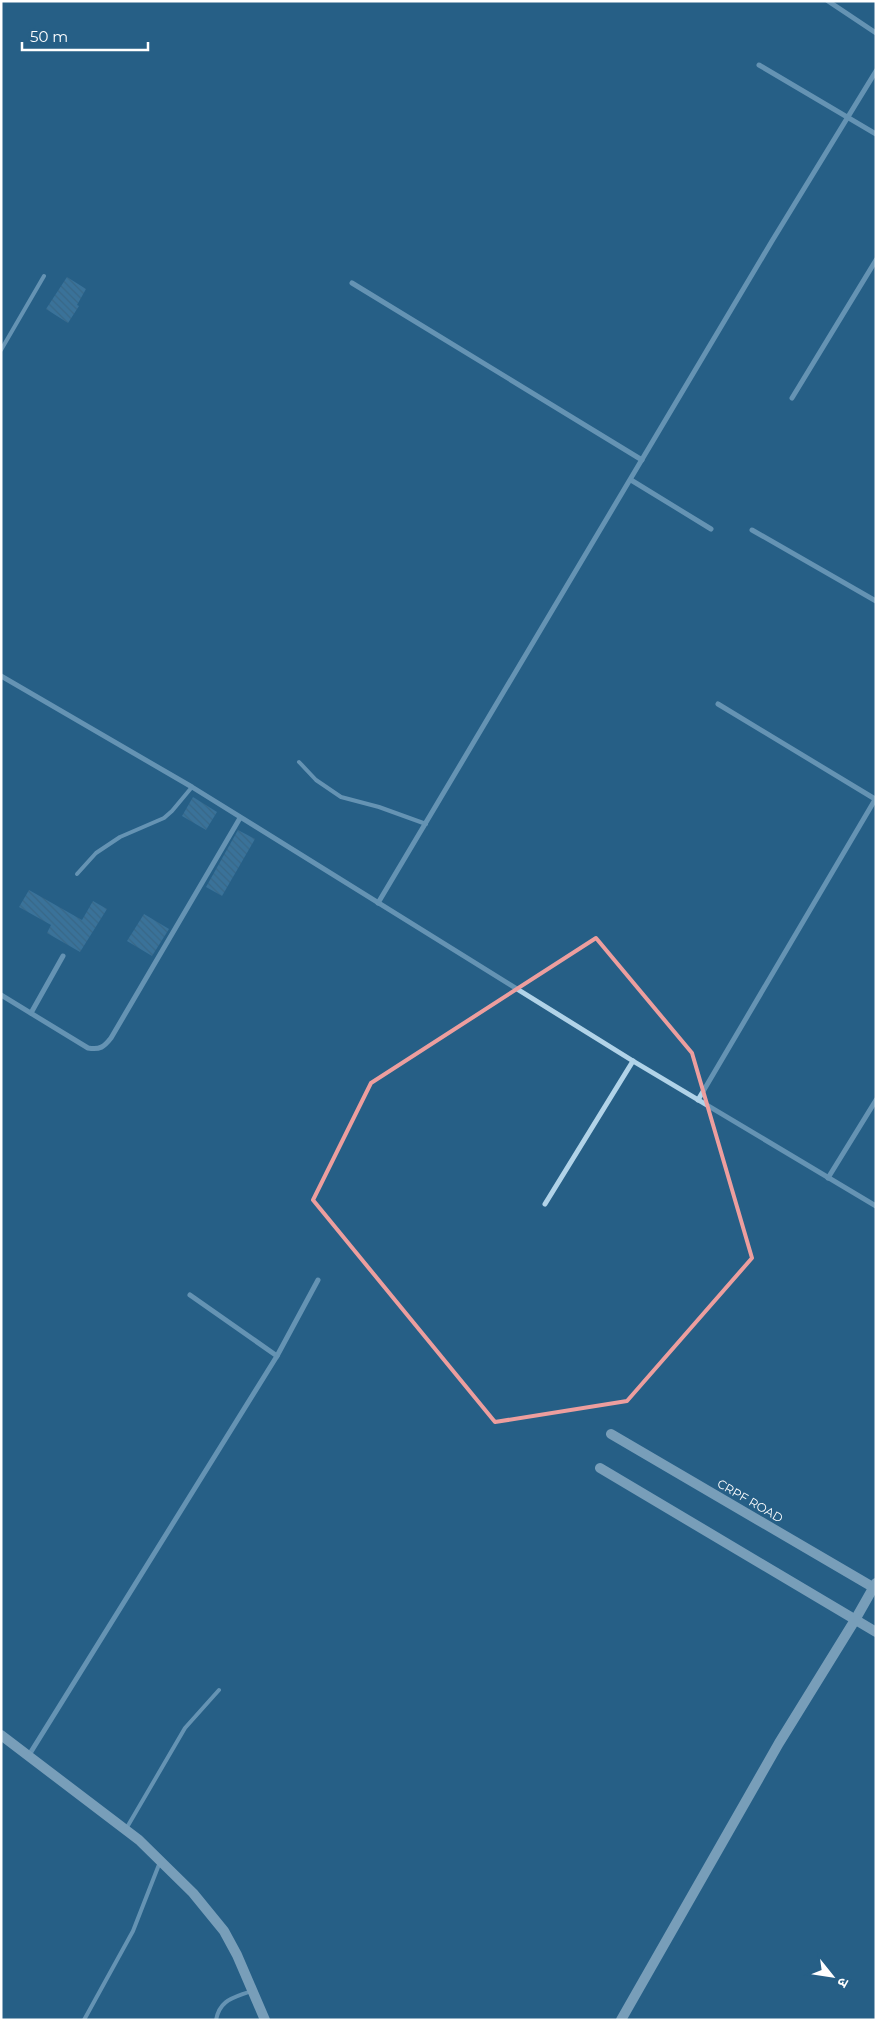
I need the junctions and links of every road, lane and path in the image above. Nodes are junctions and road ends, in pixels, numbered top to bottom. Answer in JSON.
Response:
{"nodes":[{"id":1,"x":828,"y":1,"type":"edge"},
{"id":2,"x":876,"y":33,"type":"edge"},
{"id":3,"x":759,"y":65,"type":"dead end"},
{"id":4,"x":876,"y":71,"type":"edge"},
{"id":5,"x":847,"y":116,"type":"junction"},
{"id":6,"x":876,"y":134,"type":"edge"},
{"id":7,"x":876,"y":260,"type":"edge"},
{"id":8,"x":44,"y":276,"type":"dead end"},
{"id":9,"x":352,"y":283,"type":"dead end"},
{"id":10,"x":1,"y":350,"type":"edge"},
{"id":11,"x":792,"y":398,"type":"dead end"},
{"id":12,"x":642,"y":460,"type":"junction"},
{"id":13,"x":631,"y":480,"type":"junction"},
{"id":14,"x":711,"y":529,"type":"dead end"},
{"id":15,"x":752,"y":530,"type":"dead end"},
{"id":16,"x":876,"y":601,"type":"edge"},
{"id":17,"x":1,"y":676,"type":"edge"},
{"id":18,"x":718,"y":704,"type":"dead end"},
{"id":19,"x":299,"y":762,"type":"dead end"},
{"id":20,"x":192,"y":787,"type":"junction"},
{"id":21,"x":875,"y":798,"type":"edge"},
{"id":22,"x":240,"y":818,"type":"junction"},
{"id":23,"x":426,"y":824,"type":"junction"},
{"id":24,"x":77,"y":874,"type":"dead end"},
{"id":25,"x":378,"y":903,"type":"junction"},
{"id":26,"x":63,"y":956,"type":"dead end"},
{"id":27,"x":1,"y":995,"type":"edge"},
{"id":28,"x":31,"y":1013,"type":"junction"},
{"id":29,"x":633,"y":1060,"type":"junction"},
{"id":30,"x":698,"y":1100,"type":"junction"},
{"id":31,"x":876,"y":1100,"type":"edge"},
{"id":32,"x":828,"y":1178,"type":"junction"},
{"id":33,"x":545,"y":1204,"type":"dead end"},
{"id":34,"x":876,"y":1206,"type":"edge"},
{"id":35,"x":318,"y":1280,"type":"dead end"},
{"id":36,"x":190,"y":1295,"type":"dead end"},
{"id":37,"x":277,"y":1356,"type":"junction"},
{"id":38,"x":612,"y":1434,"type":"dead end"},
{"id":39,"x":600,"y":1468,"type":"dead end"},
{"id":40,"x":875,"y":1586,"type":"edge"},
{"id":41,"x":855,"y":1620,"type":"junction"},
{"id":42,"x":876,"y":1632,"type":"edge"},
{"id":43,"x":219,"y":1690,"type":"dead end"},
{"id":44,"x":1,"y":1735,"type":"edge"},
{"id":45,"x":30,"y":1755,"type":"junction"},
{"id":46,"x":126,"y":1830,"type":"junction"},
{"id":47,"x":161,"y":1860,"type":"junction"},
{"id":48,"x":254,"y":1990,"type":"junction"},
{"id":49,"x":84,"y":2020,"type":"edge"},
{"id":50,"x":216,"y":2020,"type":"edge"},
{"id":51,"x":265,"y":2020,"type":"edge"},
{"id":52,"x":622,"y":2020,"type":"edge"}],
"edges":[{"from":1,"to":2,"type":"street"},
{"from":3,"to":5,"type":"street"},
{"from":4,"to":5,"type":"street"},
{"from":5,"to":6,"type":"street"},
{"from":5,"to":12,"type":"street"},
{"from":7,"to":11,"type":"street"},
{"from":8,"to":10,"type":"lane"},
{"from":9,"to":12,"type":"street"},
{"from":12,"to":13,"type":"street"},
{"from":13,"to":14,"type":"street"},
{"from":13,"to":23,"type":"street"},
{"from":15,"to":16,"type":"street"},
{"from":17,"to":20,"type":"street"},
{"from":18,"to":21,"type":"street"},
{"from":19,"to":23,"type":"lane"},
{"from":20,"to":22,"type":"street"},
{"from":20,"to":24,"type":"lane"},
{"from":21,"to":30,"type":"street"},
{"from":22,"to":25,"type":"street"},
{"from":22,"to":28,"type":"street"},
{"from":23,"to":25,"type":"street"},
{"from":25,"to":29,"type":"street"},
{"from":26,"to":28,"type":"street"},
{"from":27,"to":28,"type":"street"},
{"from":29,"to":30,"type":"street"},
{"from":29,"to":33,"type":"street"},
{"from":30,"to":32,"type":"street"},
{"from":31,"to":32,"type":"street"},
{"from":32,"to":34,"type":"street"},
{"from":35,"to":37,"type":"street"},
{"from":36,"to":37,"type":"street"},
{"from":37,"to":45,"type":"street"},
{"from":38,"to":40,"type":"street","name":"CRPF ROAD"},
{"from":39,"to":41,"type":"street"},
{"from":40,"to":41,"type":"street"},
{"from":41,"to":42,"type":"street"},
{"from":41,"to":52,"type":"street"},
{"from":43,"to":46,"type":"lane"},
{"from":44,"to":45,"type":"street"},
{"from":45,"to":46,"type":"street"},
{"from":46,"to":47,"type":"street"},
{"from":47,"to":48,"type":"street"},
{"from":47,"to":49,"type":"lane"},
{"from":48,"to":50,"type":"lane"},
{"from":48,"to":51,"type":"street"}]}
